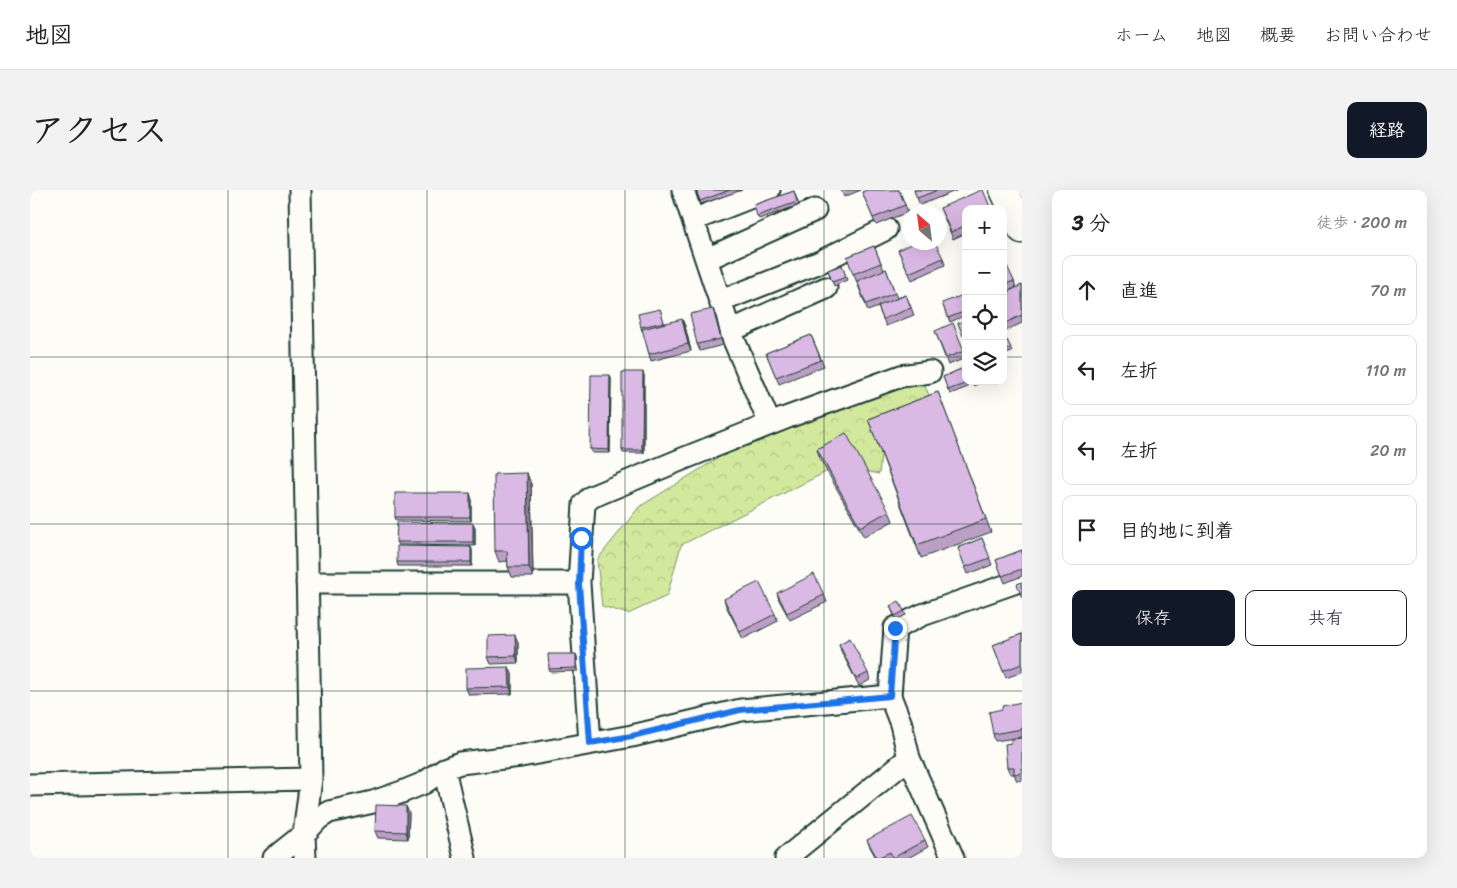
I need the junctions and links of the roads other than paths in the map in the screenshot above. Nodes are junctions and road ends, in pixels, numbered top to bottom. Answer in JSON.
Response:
{"nodes":[{"id":1,"x":300,"y":190,"type":"edge"},
{"id":2,"x":684,"y":190,"type":"edge"},
{"id":3,"x":769,"y":190,"type":"edge"},
{"id":4,"x":1004,"y":190,"type":"edge"},
{"id":5,"x":815,"y":210,"type":"dead end"},
{"id":6,"x":694,"y":220,"type":"junction"},
{"id":7,"x":886,"y":229,"type":"dead end"},
{"id":8,"x":1022,"y":229,"type":"edge"},
{"id":9,"x":707,"y":259,"type":"junction"},
{"id":10,"x":826,"y":288,"type":"dead end"},
{"id":11,"x":721,"y":301,"type":"junction"},
{"id":12,"x":730,"y":331,"type":"junction"},
{"id":13,"x":930,"y":372,"type":"dead end"},
{"id":14,"x":770,"y":424,"type":"junction"},
{"id":15,"x":1022,"y":580,"type":"edge"},
{"id":16,"x":307,"y":583,"type":"junction"},
{"id":17,"x":579,"y":584,"type":"junction"},
{"id":18,"x":890,"y":696,"type":"junction"},
{"id":19,"x":590,"y":743,"type":"junction"},
{"id":20,"x":909,"y":758,"type":"junction"},
{"id":21,"x":444,"y":769,"type":"junction"},
{"id":22,"x":311,"y":779,"type":"junction"},
{"id":23,"x":30,"y":785,"type":"edge"},
{"id":24,"x":304,"y":834,"type":"junction"},
{"id":25,"x":274,"y":858,"type":"edge"},
{"id":26,"x":305,"y":858,"type":"edge"},
{"id":27,"x":465,"y":858,"type":"edge"},
{"id":28,"x":786,"y":858,"type":"edge"},
{"id":29,"x":953,"y":858,"type":"edge"}],
"edges":[{"from":1,"to":16,"type":"street"},
{"from":2,"to":6,"type":"street"},
{"from":3,"to":6,"type":"street"},
{"from":4,"to":8,"type":"main road"},
{"from":5,"to":9,"type":"street"},
{"from":6,"to":9,"type":"street"},
{"from":7,"to":11,"type":"street"},
{"from":9,"to":11,"type":"street"},
{"from":10,"to":12,"type":"street"},
{"from":11,"to":12,"type":"street"},
{"from":12,"to":14,"type":"street"},
{"from":13,"to":14,"type":"street"},
{"from":14,"to":17,"type":"street"},
{"from":15,"to":18,"type":"street"},
{"from":16,"to":17,"type":"street"},
{"from":16,"to":22,"type":"street"},
{"from":17,"to":19,"type":"street"},
{"from":18,"to":19,"type":"street"},
{"from":18,"to":20,"type":"street"},
{"from":19,"to":21,"type":"street"},
{"from":20,"to":28,"type":"street"},
{"from":20,"to":29,"type":"street"},
{"from":21,"to":24,"type":"street"},
{"from":21,"to":27,"type":"street"},
{"from":22,"to":23,"type":"street"},
{"from":22,"to":24,"type":"street"},
{"from":24,"to":25,"type":"street"},
{"from":24,"to":26,"type":"street"}]}
